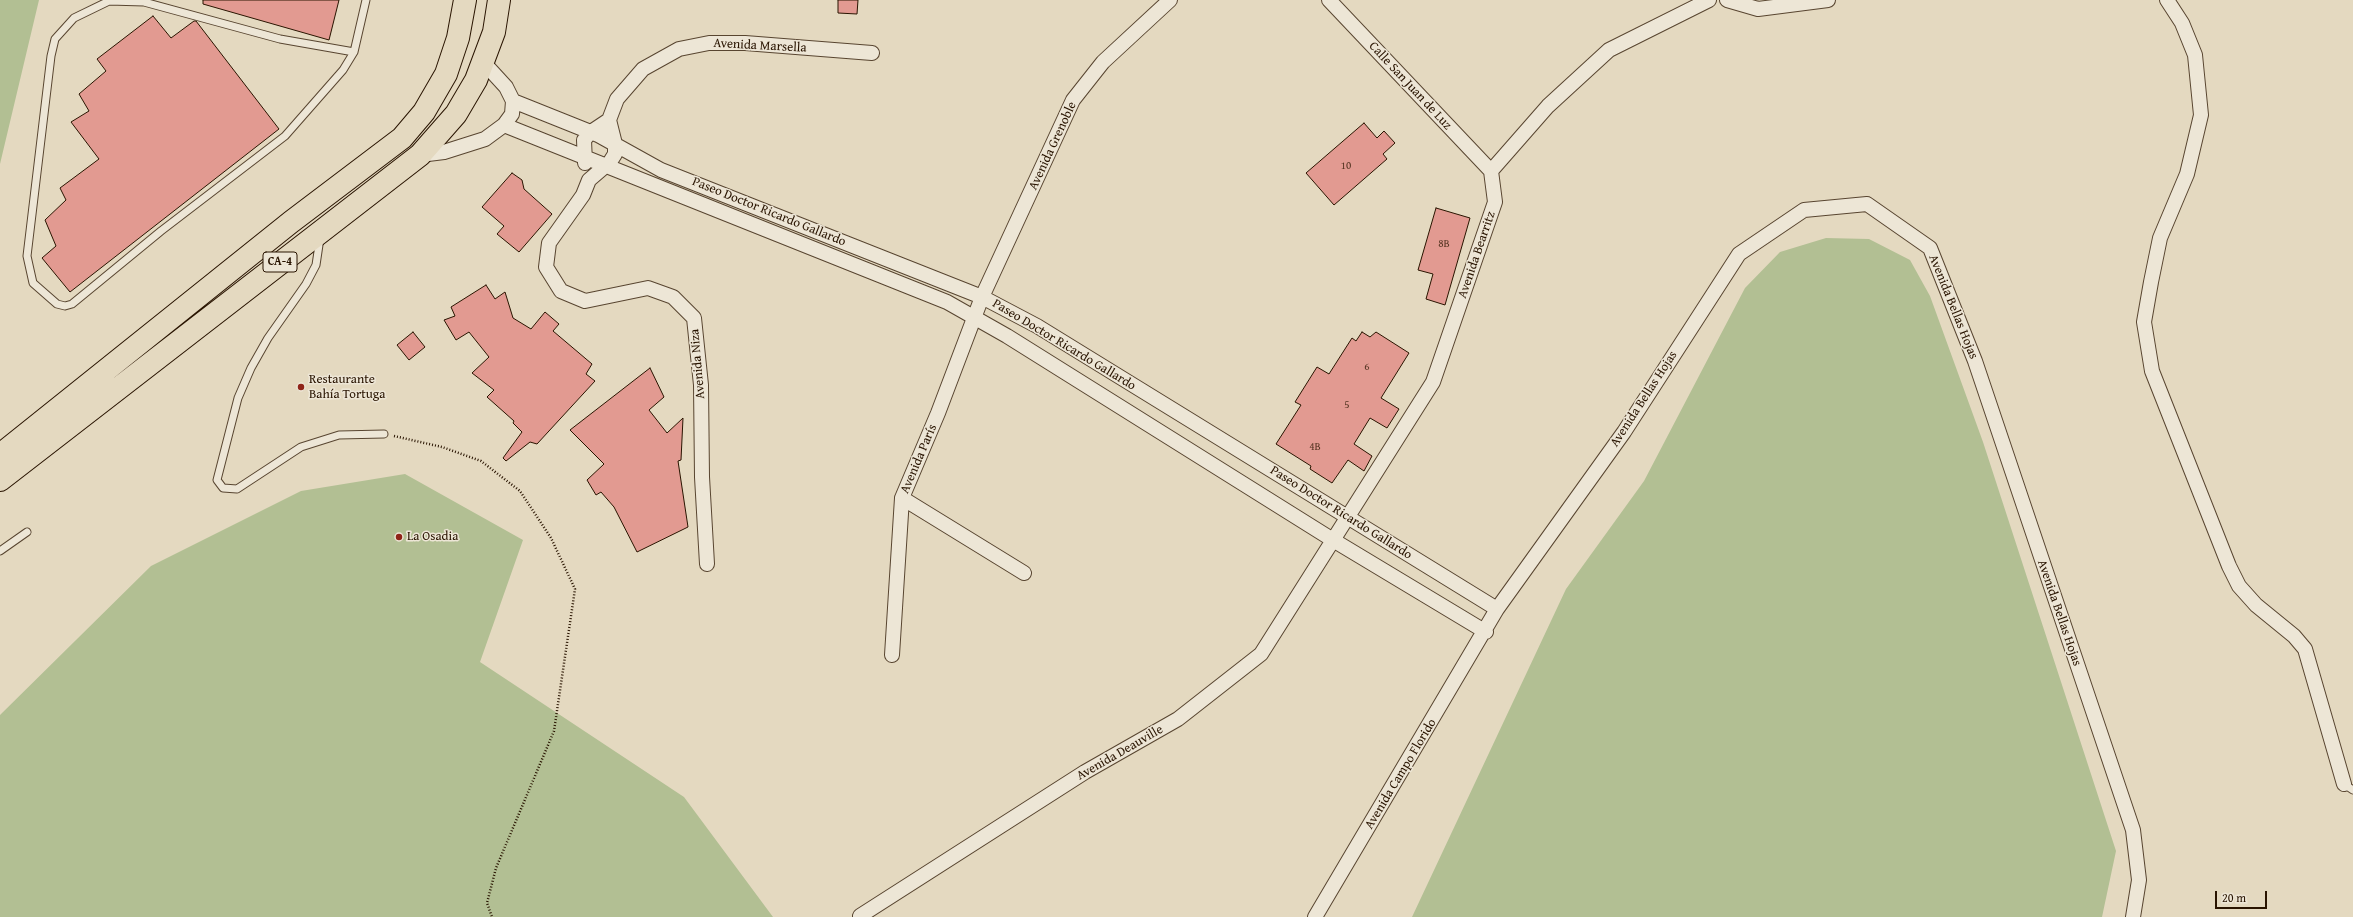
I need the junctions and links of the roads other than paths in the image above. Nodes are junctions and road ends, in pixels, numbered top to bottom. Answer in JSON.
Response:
{"nodes":[{"id":1,"x":109,"y":0,"type":"edge"},
{"id":2,"x":366,"y":0,"type":"edge"},
{"id":3,"x":465,"y":0,"type":"edge"},
{"id":4,"x":499,"y":0,"type":"edge"},
{"id":5,"x":1170,"y":0,"type":"edge"},
{"id":6,"x":1329,"y":0,"type":"edge"},
{"id":7,"x":1709,"y":0,"type":"edge"},
{"id":8,"x":1727,"y":0,"type":"edge"},
{"id":9,"x":1828,"y":0,"type":"edge"},
{"id":10,"x":2167,"y":0,"type":"edge"},
{"id":11,"x":354,"y":52,"type":"junction"},
{"id":12,"x":872,"y":52,"type":"dead end"},
{"id":13,"x":484,"y":63,"type":"junction"},
{"id":14,"x":513,"y":101,"type":"junction"},
{"id":15,"x":609,"y":120,"type":"junction"},
{"id":16,"x":504,"y":125,"type":"junction"},
{"id":17,"x":591,"y":132,"type":"junction"},
{"id":18,"x":615,"y":144,"type":"junction"},
{"id":19,"x":420,"y":155,"type":"junction"},
{"id":20,"x":584,"y":157,"type":"junction"},
{"id":21,"x":605,"y":165,"type":"junction"},
{"id":22,"x":1491,"y":172,"type":"junction"},
{"id":23,"x":588,"y":180,"type":"junction"},
{"id":24,"x":322,"y":230,"type":"junction"},
{"id":25,"x":982,"y":297,"type":"junction"},
{"id":26,"x":974,"y":318,"type":"junction"},
{"id":27,"x":384,"y":434,"type":"road end"},
{"id":28,"x":0,"y":455,"type":"edge"},
{"id":29,"x":0,"y":480,"type":"edge"},
{"id":30,"x":902,"y":498,"type":"junction"},
{"id":31,"x":1347,"y":518,"type":"junction"},
{"id":32,"x":27,"y":532,"type":"dead end"},
{"id":33,"x":1333,"y":540,"type":"junction"},
{"id":34,"x":0,"y":551,"type":"edge"},
{"id":35,"x":707,"y":564,"type":"dead end"},
{"id":36,"x":1024,"y":573,"type":"dead end"},
{"id":37,"x":1498,"y":609,"type":"junction"},
{"id":38,"x":1486,"y":632,"type":"junction"},
{"id":39,"x":892,"y":655,"type":"dead end"},
{"id":40,"x":2348,"y":787,"type":"edge"},
{"id":41,"x":860,"y":916,"type":"edge"},
{"id":42,"x":1315,"y":917,"type":"edge"},
{"id":43,"x":2133,"y":917,"type":"edge"}],
"edges":[{"from":1,"to":11,"type":"lane"},
{"from":1,"to":11,"type":"lane"},
{"from":2,"to":11,"type":"lane"},
{"from":3,"to":28,"type":"highway","number":"CA-4"},
{"from":4,"to":13,"type":"highway","number":"CA-4"},
{"from":5,"to":25,"type":"street","name":"Avenida Grenoble"},
{"from":6,"to":22,"type":"street","name":"Calle San Juan de Luz"},
{"from":7,"to":22,"type":"street"},
{"from":8,"to":9,"type":"street"},
{"from":10,"to":40,"type":"street"},
{"from":12,"to":15,"type":"street","name":"Avenida Marsella"},
{"from":13,"to":14,"type":"street"},
{"from":13,"to":19,"type":"highway","number":"CA-4"},
{"from":14,"to":16,"type":"street"},
{"from":14,"to":17,"type":"street","name":"Paseo Doctor Ricardo Gallardo"},
{"from":15,"to":17,"type":"street"},
{"from":15,"to":18,"type":"street"},
{"from":16,"to":19,"type":"street"},
{"from":16,"to":20,"type":"street","name":"Paseo Doctor Ricardo Gallardo"},
{"from":17,"to":18,"type":"street","name":"Paseo Doctor Ricardo Gallardo"},
{"from":17,"to":20,"type":"street"},
{"from":18,"to":21,"type":"street","name":"Avenida Niza"},
{"from":18,"to":25,"type":"street","name":"Paseo Doctor Ricardo Gallardo"},
{"from":19,"to":24,"type":"highway","number":"CA-4"},
{"from":20,"to":21,"type":"street","name":"Paseo Doctor Ricardo Gallardo"},
{"from":20,"to":23,"type":"street"},
{"from":21,"to":23,"type":"street","name":"Avenida Niza"},
{"from":21,"to":26,"type":"street","name":"Paseo Doctor Ricardo Gallardo"},
{"from":22,"to":31,"type":"street","name":"Avenida Bearritz"},
{"from":23,"to":35,"type":"street","name":"Avenida Niza"},
{"from":24,"to":27,"type":"lane"},
{"from":24,"to":29,"type":"highway","number":"CA-4"},
{"from":25,"to":26,"type":"street","name":"Avenida Grenoble"},
{"from":25,"to":31,"type":"street","name":"Paseo Doctor Ricardo Gallardo"},
{"from":26,"to":30,"type":"street","name":"Avenida París"},
{"from":26,"to":33,"type":"street","name":"Paseo Doctor Ricardo Gallardo"},
{"from":30,"to":36,"type":"street"},
{"from":30,"to":39,"type":"street","name":"Avenida París"},
{"from":31,"to":33,"type":"street","name":"Avenida Bearritz"},
{"from":31,"to":37,"type":"street","name":"Paseo Doctor Ricardo Gallardo"},
{"from":32,"to":34,"type":"lane"},
{"from":33,"to":38,"type":"street","name":"Paseo Doctor Ricardo Gallardo"},
{"from":33,"to":41,"type":"street","name":"Avenida Deauville"},
{"from":37,"to":38,"type":"street","name":"Avenida Bellas Hojas"},
{"from":37,"to":43,"type":"street","name":"Avenida Bellas Hojas"},
{"from":38,"to":42,"type":"street","name":"Avenida Campo Florido"}]}
